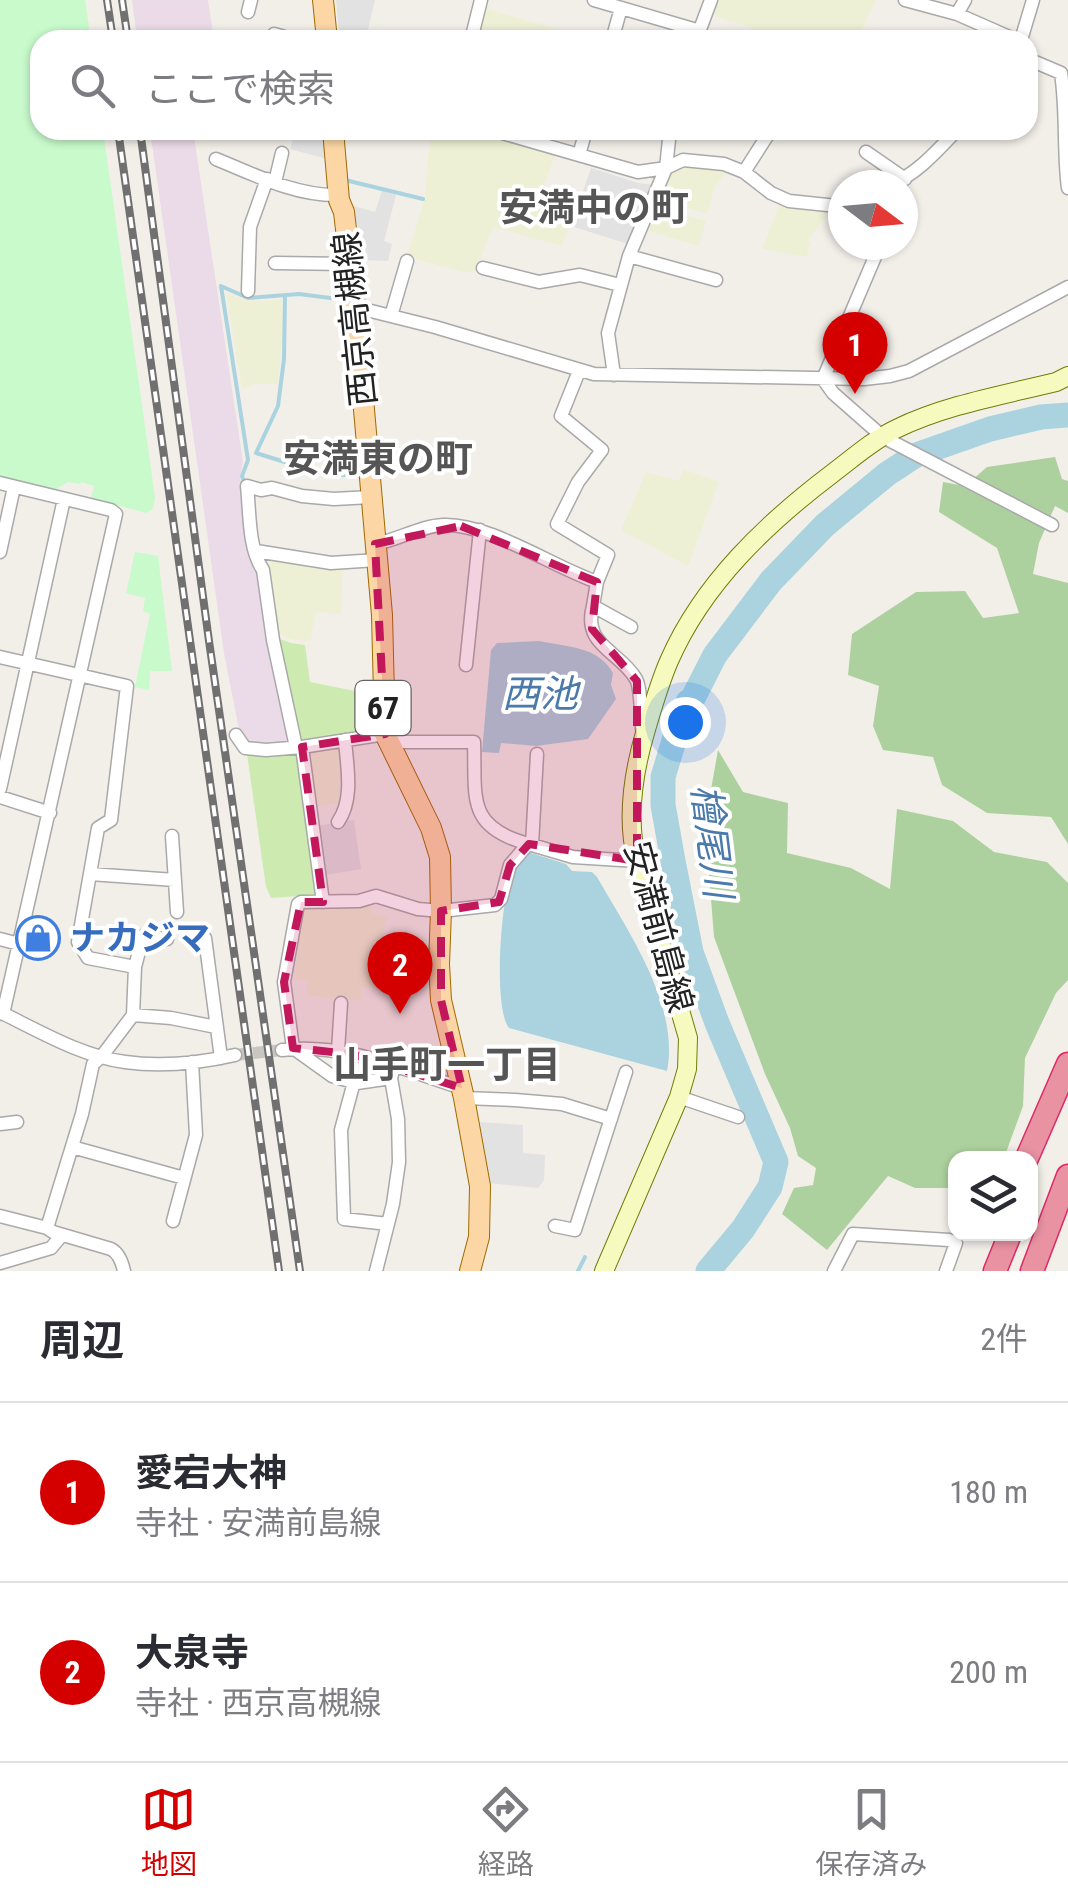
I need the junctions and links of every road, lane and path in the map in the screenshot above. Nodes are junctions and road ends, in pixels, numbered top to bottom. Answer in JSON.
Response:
{"nodes":[{"id":1,"x":324,"y":0,"type":"edge"},
{"id":2,"x":481,"y":0,"type":"edge"},
{"id":3,"x":594,"y":0,"type":"edge"},
{"id":4,"x":712,"y":0,"type":"edge"},
{"id":5,"x":905,"y":0,"type":"edge"},
{"id":6,"x":965,"y":0,"type":"edge"},
{"id":7,"x":1033,"y":0,"type":"edge"},
{"id":8,"x":621,"y":8,"type":"junction"},
{"id":9,"x":957,"y":14,"type":"junction"},
{"id":10,"x":326,"y":30,"type":"edge"},
{"id":11,"x":474,"y":30,"type":"edge"},
{"id":12,"x":615,"y":30,"type":"edge"},
{"id":13,"x":682,"y":30,"type":"edge"},
{"id":14,"x":700,"y":30,"type":"edge"},
{"id":15,"x":995,"y":30,"type":"edge"},
{"id":16,"x":1022,"y":30,"type":"edge"},
{"id":17,"x":1038,"y":63,"type":"edge"},
{"id":18,"x":1065,"y":73,"type":"edge"},
{"id":19,"x":335,"y":140,"type":"edge"},
{"id":20,"x":527,"y":140,"type":"edge"},
{"id":21,"x":583,"y":140,"type":"edge"},
{"id":22,"x":669,"y":140,"type":"edge"},
{"id":23,"x":765,"y":140,"type":"edge"},
{"id":24,"x":947,"y":140,"type":"edge"},
{"id":25,"x":866,"y":152,"type":"dead end"},
{"id":26,"x":282,"y":153,"type":"dead end"},
{"id":27,"x":579,"y":155,"type":"junction"},
{"id":28,"x":227,"y":159,"type":"dead end"},
{"id":29,"x":666,"y":168,"type":"junction"},
{"id":30,"x":889,"y":170,"type":"edge"},
{"id":31,"x":917,"y":170,"type":"edge"},
{"id":32,"x":1067,"y":171,"type":"edge"},
{"id":33,"x":744,"y":172,"type":"junction"},
{"id":34,"x":271,"y":180,"type":"junction"},
{"id":35,"x":1068,"y":188,"type":"edge"},
{"id":36,"x":338,"y":195,"type":"junction"},
{"id":37,"x":828,"y":205,"type":"edge"},
{"id":38,"x":629,"y":256,"type":"junction"},
{"id":39,"x":874,"y":260,"type":"edge"},
{"id":40,"x":407,"y":262,"type":"dead end"},
{"id":41,"x":275,"y":263,"type":"dead end"},
{"id":42,"x":349,"y":264,"type":"junction"},
{"id":43,"x":483,"y":268,"type":"dead end"},
{"id":44,"x":716,"y":280,"type":"dead end"},
{"id":45,"x":620,"y":285,"type":"junction"},
{"id":46,"x":1068,"y":287,"type":"edge"},
{"id":47,"x":248,"y":291,"type":"dead end"},
{"id":48,"x":355,"y":307,"type":"junction"},
{"id":49,"x":391,"y":316,"type":"junction"},
{"id":50,"x":579,"y":370,"type":"junction"},
{"id":51,"x":614,"y":375,"type":"junction"},
{"id":52,"x":1068,"y":376,"type":"edge"},
{"id":53,"x":823,"y":379,"type":"junction"},
{"id":54,"x":888,"y":440,"type":"junction"},
{"id":55,"x":7,"y":485,"type":"edge"},
{"id":56,"x":64,"y":498,"type":"junction"},
{"id":57,"x":371,"y":498,"type":"junction"},
{"id":58,"x":1052,"y":524,"type":"dead end"},
{"id":59,"x":480,"y":530,"type":"junction"},
{"id":60,"x":256,"y":551,"type":"junction"},
{"id":61,"x":0,"y":552,"type":"edge"},
{"id":62,"x":376,"y":552,"type":"junction"},
{"id":63,"x":596,"y":582,"type":"junction"},
{"id":64,"x":592,"y":606,"type":"junction"},
{"id":65,"x":630,"y":627,"type":"dead end"},
{"id":66,"x":0,"y":657,"type":"edge"},
{"id":67,"x":28,"y":663,"type":"junction"},
{"id":68,"x":466,"y":665,"type":"dead end"},
{"id":69,"x":81,"y":675,"type":"junction"},
{"id":70,"x":236,"y":735,"type":"dead end"},
{"id":71,"x":386,"y":738,"type":"junction"},
{"id":72,"x":643,"y":738,"type":"junction"},
{"id":73,"x":345,"y":740,"type":"junction"},
{"id":74,"x":298,"y":747,"type":"junction"},
{"id":75,"x":537,"y":754,"type":"dead end"},
{"id":76,"x":535,"y":782,"type":"junction"},
{"id":77,"x":550,"y":783,"type":"dead end"},
{"id":78,"x":0,"y":793,"type":"edge"},
{"id":79,"x":50,"y":812,"type":"junction"},
{"id":80,"x":338,"y":822,"type":"dead end"},
{"id":81,"x":172,"y":836,"type":"dead end"},
{"id":82,"x":530,"y":844,"type":"junction"},
{"id":83,"x":636,"y":861,"type":"junction"},
{"id":84,"x":90,"y":874,"type":"junction"},
{"id":85,"x":175,"y":880,"type":"junction"},
{"id":86,"x":324,"y":902,"type":"junction"},
{"id":87,"x":441,"y":910,"type":"junction"},
{"id":88,"x":178,"y":912,"type":"dead end"},
{"id":89,"x":206,"y":938,"type":"dead end"},
{"id":90,"x":0,"y":939,"type":"edge"},
{"id":91,"x":166,"y":940,"type":"dead end"},
{"id":92,"x":19,"y":944,"type":"junction"},
{"id":93,"x":136,"y":966,"type":"junction"},
{"id":94,"x":341,"y":1003,"type":"dead end"},
{"id":95,"x":1,"y":1013,"type":"edge"},
{"id":96,"x":133,"y":1015,"type":"junction"},
{"id":97,"x":216,"y":1026,"type":"junction"},
{"id":98,"x":288,"y":1049,"type":"junction"},
{"id":99,"x":338,"y":1051,"type":"junction"},
{"id":100,"x":102,"y":1056,"type":"junction"},
{"id":101,"x":192,"y":1062,"type":"junction"},
{"id":102,"x":1068,"y":1064,"type":"edge"},
{"id":103,"x":393,"y":1072,"type":"junction"},
{"id":104,"x":626,"y":1072,"type":"dead end"},
{"id":105,"x":354,"y":1082,"type":"junction"},
{"id":106,"x":1068,"y":1092,"type":"edge"},
{"id":107,"x":463,"y":1093,"type":"junction"},
{"id":108,"x":680,"y":1097,"type":"junction"},
{"id":109,"x":738,"y":1118,"type":"dead end"},
{"id":110,"x":611,"y":1119,"type":"junction"},
{"id":111,"x":17,"y":1122,"type":"dead end"},
{"id":112,"x":0,"y":1124,"type":"edge"},
{"id":113,"x":72,"y":1147,"type":"junction"},
{"id":114,"x":1030,"y":1151,"type":"edge"},
{"id":115,"x":1038,"y":1161,"type":"edge"},
{"id":116,"x":1068,"y":1176,"type":"edge"},
{"id":117,"x":184,"y":1178,"type":"junction"},
{"id":118,"x":177,"y":1206,"type":"junction"},
{"id":119,"x":192,"y":1211,"type":"dead end"},
{"id":120,"x":0,"y":1216,"type":"edge"},
{"id":121,"x":173,"y":1221,"type":"dead end"},
{"id":122,"x":388,"y":1224,"type":"junction"},
{"id":123,"x":555,"y":1226,"type":"dead end"},
{"id":124,"x":48,"y":1228,"type":"junction"},
{"id":125,"x":62,"y":1235,"type":"junction"},
{"id":126,"x":995,"y":1241,"type":"edge"},
{"id":127,"x":1007,"y":1241,"type":"edge"},
{"id":128,"x":0,"y":1263,"type":"edge"},
{"id":129,"x":124,"y":1271,"type":"edge"},
{"id":130,"x":376,"y":1271,"type":"edge"},
{"id":131,"x":470,"y":1271,"type":"edge"},
{"id":132,"x":604,"y":1271,"type":"edge"},
{"id":133,"x":834,"y":1271,"type":"edge"},
{"id":134,"x":946,"y":1271,"type":"edge"},
{"id":135,"x":984,"y":1271,"type":"edge"},
{"id":136,"x":996,"y":1271,"type":"edge"},
{"id":137,"x":1032,"y":1271,"type":"edge"}],
"edges":[{"from":1,"to":10,"type":"main road"},
{"from":2,"to":11,"type":"street"},
{"from":3,"to":8,"type":"street"},
{"from":4,"to":14,"type":"street"},
{"from":5,"to":9,"type":"street"},
{"from":6,"to":9,"type":"street"},
{"from":7,"to":16,"type":"street"},
{"from":8,"to":12,"type":"street"},
{"from":8,"to":13,"type":"street"},
{"from":9,"to":15,"type":"street"},
{"from":17,"to":18,"type":"street"},
{"from":18,"to":32,"type":"street"},
{"from":19,"to":36,"type":"main road","name":"西京高槻線","number":"67"},
{"from":20,"to":27,"type":"street"},
{"from":21,"to":27,"type":"street"},
{"from":22,"to":29,"type":"street"},
{"from":23,"to":33,"type":"street"},
{"from":24,"to":31,"type":"street"},
{"from":25,"to":30,"type":"street"},
{"from":26,"to":34,"type":"street"},
{"from":27,"to":29,"type":"street"},
{"from":28,"to":34,"type":"street"},
{"from":29,"to":33,"type":"street"},
{"from":29,"to":38,"type":"street"},
{"from":32,"to":35,"type":"street"},
{"from":33,"to":37,"type":"street"},
{"from":34,"to":36,"type":"street"},
{"from":34,"to":47,"type":"street"},
{"from":36,"to":42,"type":"main road","name":"西京高槻線","number":"67"},
{"from":38,"to":44,"type":"street"},
{"from":38,"to":45,"type":"street"},
{"from":39,"to":53,"type":"street"},
{"from":40,"to":49,"type":"street"},
{"from":41,"to":42,"type":"street"},
{"from":42,"to":48,"type":"main road","name":"西京高槻線","number":"67"},
{"from":43,"to":45,"type":"street"},
{"from":45,"to":51,"type":"street"},
{"from":46,"to":53,"type":"street"},
{"from":48,"to":49,"type":"street"},
{"from":48,"to":57,"type":"main road","name":"西京高槻線","number":"67"},
{"from":49,"to":50,"type":"street"},
{"from":50,"to":51,"type":"street"},
{"from":50,"to":63,"type":"street"},
{"from":51,"to":53,"type":"street"},
{"from":52,"to":54,"type":"main road","name":"安満前島線"},
{"from":53,"to":54,"type":"street"},
{"from":54,"to":58,"type":"street"},
{"from":54,"to":72,"type":"main road","name":"安満前島線"},
{"from":55,"to":56,"type":"street"},
{"from":55,"to":61,"type":"street"},
{"from":56,"to":67,"type":"street"},
{"from":56,"to":69,"type":"street"},
{"from":57,"to":60,"type":"street"},
{"from":57,"to":62,"type":"main road","name":"西京高槻線","number":"67"},
{"from":59,"to":62,"type":"street"},
{"from":59,"to":63,"type":"street"},
{"from":59,"to":68,"type":"street"},
{"from":60,"to":62,"type":"street"},
{"from":60,"to":74,"type":"street"},
{"from":62,"to":71,"type":"main road","name":"西京高槻線","number":"67"},
{"from":63,"to":64,"type":"street"},
{"from":64,"to":65,"type":"street"},
{"from":64,"to":72,"type":"street"},
{"from":66,"to":67,"type":"street"},
{"from":67,"to":69,"type":"street"},
{"from":67,"to":78,"type":"street"},
{"from":69,"to":79,"type":"street"},
{"from":69,"to":84,"type":"street"},
{"from":70,"to":74,"type":"street"},
{"from":71,"to":73,"type":"street"},
{"from":71,"to":82,"type":"street"},
{"from":71,"to":87,"type":"main road","name":"西京高槻線","number":"67"},
{"from":72,"to":83,"type":"main road","name":"安満前島線"},
{"from":73,"to":74,"type":"street"},
{"from":73,"to":80,"type":"street"},
{"from":74,"to":86,"type":"street"},
{"from":75,"to":76,"type":"street"},
{"from":76,"to":77,"type":"street"},
{"from":76,"to":82,"type":"street"},
{"from":78,"to":79,"type":"street"},
{"from":79,"to":92,"type":"street"},
{"from":81,"to":85,"type":"street"},
{"from":82,"to":83,"type":"street"},
{"from":82,"to":87,"type":"street"},
{"from":83,"to":108,"type":"main road","name":"安満前島線"},
{"from":84,"to":85,"type":"street"},
{"from":84,"to":93,"type":"street"},
{"from":85,"to":88,"type":"street"},
{"from":86,"to":87,"type":"street"},
{"from":86,"to":98,"type":"street"},
{"from":87,"to":107,"type":"main road","name":"西京高槻線","number":"67"},
{"from":89,"to":97,"type":"street"},
{"from":90,"to":92,"type":"street"},
{"from":91,"to":93,"type":"street"},
{"from":92,"to":95,"type":"street"},
{"from":93,"to":96,"type":"street"},
{"from":94,"to":99,"type":"street"},
{"from":95,"to":100,"type":"street"},
{"from":96,"to":97,"type":"street"},
{"from":96,"to":100,"type":"street"},
{"from":97,"to":101,"type":"street"},
{"from":98,"to":99,"type":"street"},
{"from":98,"to":105,"type":"street"},
{"from":99,"to":103,"type":"street"},
{"from":100,"to":101,"type":"street"},
{"from":100,"to":113,"type":"street"},
{"from":101,"to":117,"type":"street"},
{"from":102,"to":114,"type":"highway"},
{"from":103,"to":105,"type":"street"},
{"from":103,"to":107,"type":"street"},
{"from":103,"to":122,"type":"street"},
{"from":104,"to":110,"type":"street"},
{"from":105,"to":122,"type":"street"},
{"from":106,"to":115,"type":"highway"},
{"from":107,"to":110,"type":"street"},
{"from":107,"to":131,"type":"main road","name":"西京高槻線","number":"67"},
{"from":108,"to":109,"type":"street"},
{"from":108,"to":132,"type":"main road","name":"安満前島線"},
{"from":110,"to":123,"type":"street"},
{"from":111,"to":112,"type":"street"},
{"from":113,"to":117,"type":"street"},
{"from":113,"to":124,"type":"street"},
{"from":116,"to":137,"type":"highway"},
{"from":117,"to":118,"type":"street"},
{"from":118,"to":119,"type":"street"},
{"from":118,"to":121,"type":"street"},
{"from":120,"to":124,"type":"street"},
{"from":122,"to":130,"type":"street"},
{"from":124,"to":125,"type":"street"},
{"from":125,"to":128,"type":"street"},
{"from":125,"to":129,"type":"street"},
{"from":126,"to":135,"type":"highway"},
{"from":127,"to":136,"type":"highway"},
{"from":133,"to":134,"type":"street"}]}
